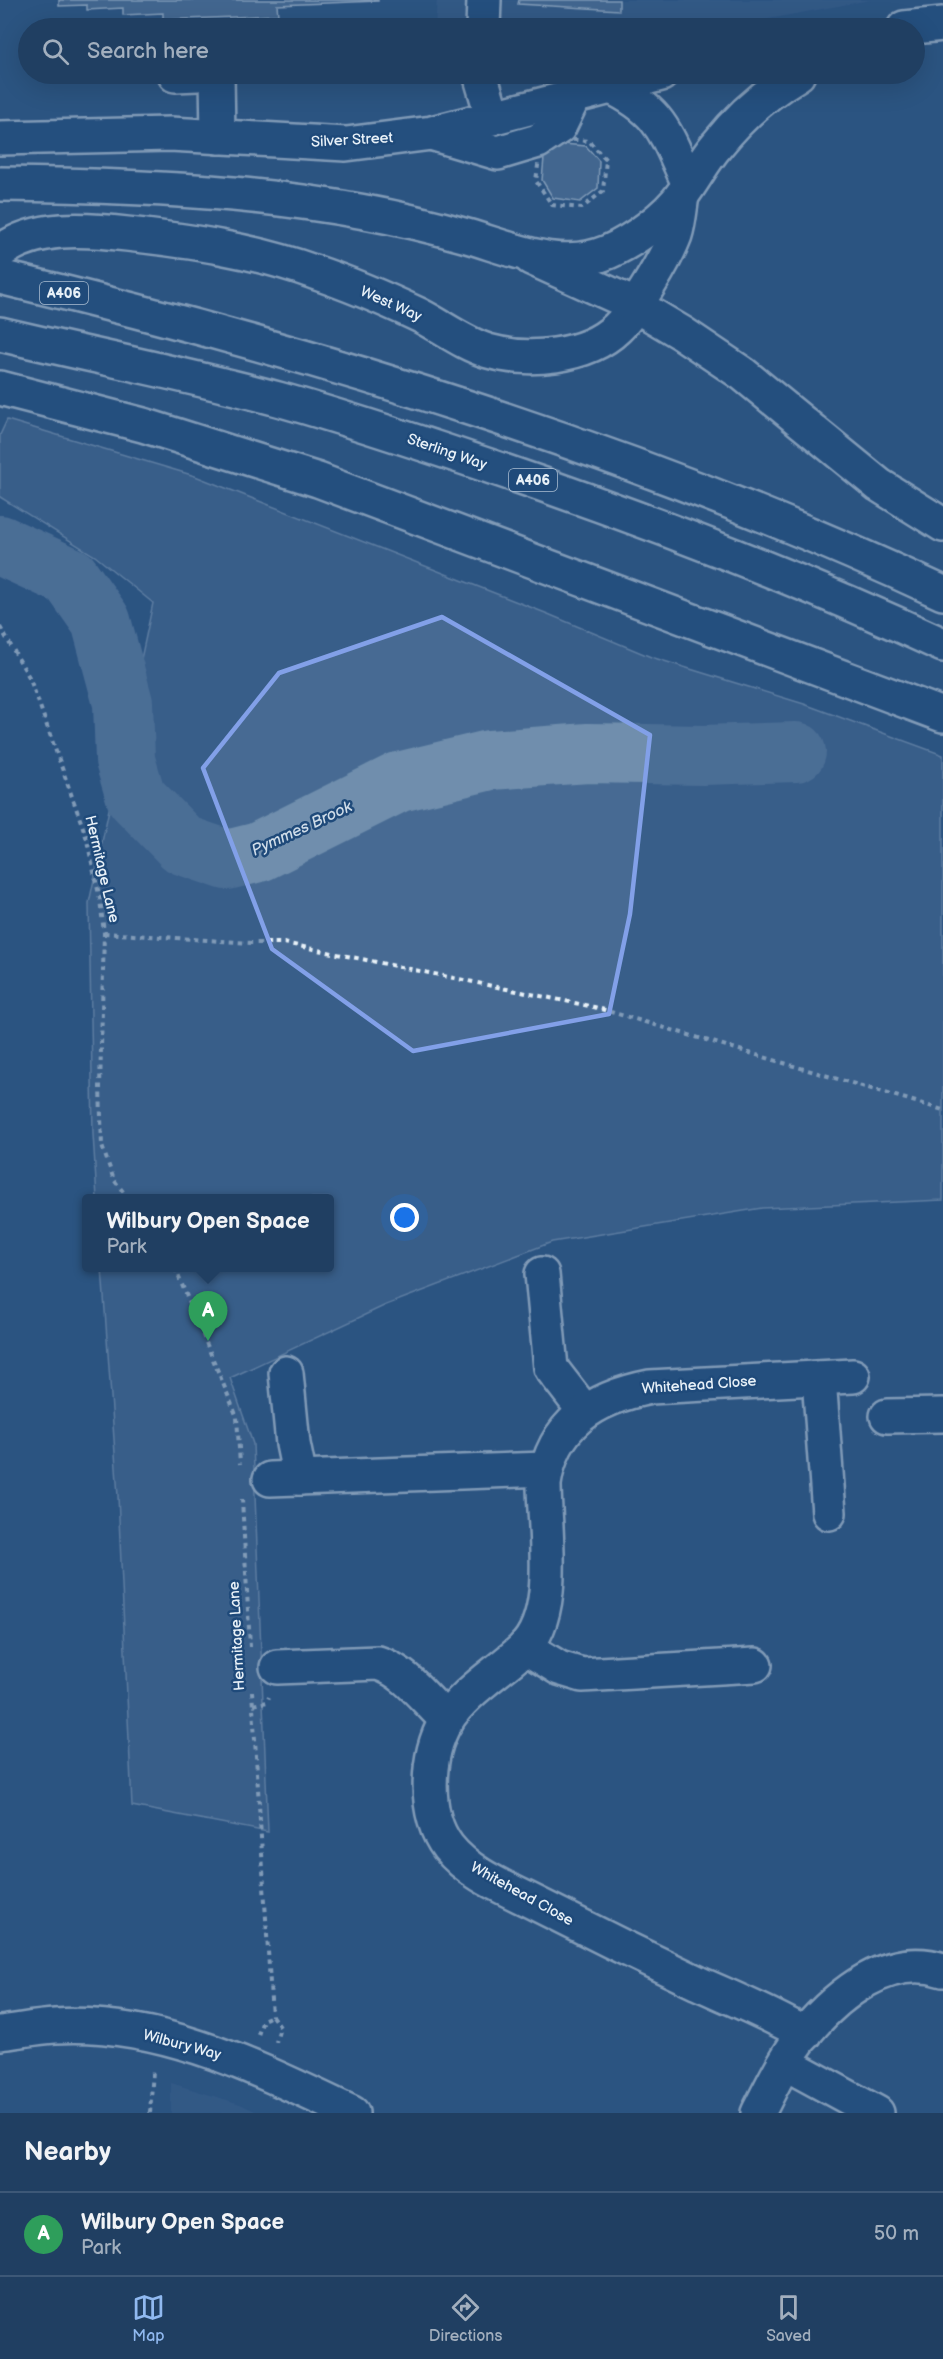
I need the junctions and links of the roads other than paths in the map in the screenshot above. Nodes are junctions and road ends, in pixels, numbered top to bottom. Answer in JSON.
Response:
{"nodes":[{"id":1,"x":484,"y":0,"type":"edge"},
{"id":2,"x":483,"y":18,"type":"edge"},
{"id":3,"x":943,"y":24,"type":"edge"},
{"id":4,"x":925,"y":26,"type":"edge"},
{"id":5,"x":216,"y":84,"type":"edge"},
{"id":6,"x":483,"y":84,"type":"edge"},
{"id":7,"x":621,"y":84,"type":"edge"},
{"id":8,"x":784,"y":84,"type":"edge"},
{"id":9,"x":609,"y":87,"type":"junction"},
{"id":10,"x":574,"y":96,"type":"junction"},
{"id":11,"x":493,"y":118,"type":"junction"},
{"id":12,"x":432,"y":133,"type":"junction"},
{"id":13,"x":218,"y":137,"type":"junction"},
{"id":14,"x":0,"y":138,"type":"edge"},
{"id":15,"x":0,"y":184,"type":"edge"},
{"id":16,"x":686,"y":190,"type":"junction"},
{"id":17,"x":5,"y":248,"type":"edge"},
{"id":18,"x":531,"y":258,"type":"junction"},
{"id":19,"x":0,"y":277,"type":"edge"},
{"id":20,"x":635,"y":305,"type":"junction"},
{"id":21,"x":0,"y":334,"type":"edge"},
{"id":22,"x":0,"y":388,"type":"edge"},
{"id":23,"x":943,"y":525,"type":"edge"},
{"id":24,"x":943,"y":593,"type":"edge"},
{"id":25,"x":943,"y":645,"type":"edge"},
{"id":26,"x":943,"y":716,"type":"edge"},
{"id":27,"x":542,"y":1274,"type":"dead end"},
{"id":28,"x":286,"y":1373,"type":"dead end"},
{"id":29,"x":853,"y":1376,"type":"dead end"},
{"id":30,"x":819,"y":1378,"type":"junction"},
{"id":31,"x":585,"y":1412,"type":"junction"},
{"id":32,"x":943,"y":1414,"type":"edge"},
{"id":33,"x":887,"y":1416,"type":"dead end"},
{"id":34,"x":546,"y":1469,"type":"junction"},
{"id":35,"x":830,"y":1514,"type":"dead end"},
{"id":36,"x":525,"y":1647,"type":"junction"},
{"id":37,"x":755,"y":1665,"type":"dead end"},
{"id":38,"x":260,"y":1669,"type":"road end"},
{"id":39,"x":447,"y":1720,"type":"junction"},
{"id":40,"x":943,"y":1970,"type":"edge"},
{"id":41,"x":0,"y":2033,"type":"edge"},
{"id":42,"x":805,"y":2034,"type":"junction"},
{"id":43,"x":785,"y":2063,"type":"junction"},
{"id":44,"x":352,"y":2113,"type":"edge"},
{"id":45,"x":758,"y":2113,"type":"edge"},
{"id":46,"x":877,"y":2113,"type":"edge"}],
"edges":[{"from":1,"to":2,"type":"main road"},
{"from":3,"to":4,"type":"main road"},
{"from":5,"to":13,"type":"main road"},
{"from":6,"to":11,"type":"main road"},
{"from":7,"to":9,"type":"main road","name":"Silver Street"},
{"from":8,"to":16,"type":"main road","name":"West Way"},
{"from":9,"to":10,"type":"main road","name":"Silver Street"},
{"from":9,"to":16,"type":"main road"},
{"from":10,"to":11,"type":"main road","name":"Silver Street"},
{"from":10,"to":12,"type":"main road"},
{"from":11,"to":12,"type":"main road","name":"Silver Street"},
{"from":12,"to":13,"type":"main road","name":"Silver Street"},
{"from":13,"to":14,"type":"main road","name":"Silver Street"},
{"from":15,"to":18,"type":"main road"},
{"from":16,"to":18,"type":"main road","name":"West Way"},
{"from":16,"to":20,"type":"main road","name":"West Way"},
{"from":17,"to":20,"type":"main road","name":"West Way"},
{"from":18,"to":20,"type":"main road"},
{"from":19,"to":24,"type":"main road","number":"A406"},
{"from":20,"to":23,"type":"main road"},
{"from":21,"to":25,"type":"main road","name":"Sterling Way","number":"A406"},
{"from":22,"to":26,"type":"main road"},
{"from":27,"to":31,"type":"main road"},
{"from":28,"to":34,"type":"main road"},
{"from":29,"to":30,"type":"main road","name":"Whitehead Close"},
{"from":30,"to":31,"type":"main road","name":"Whitehead Close"},
{"from":30,"to":35,"type":"main road"},
{"from":31,"to":34,"type":"main road","name":"Whitehead Close"},
{"from":32,"to":33,"type":"main road"},
{"from":34,"to":36,"type":"main road","name":"Whitehead Close"},
{"from":36,"to":37,"type":"main road"},
{"from":36,"to":39,"type":"main road","name":"Whitehead Close"},
{"from":38,"to":39,"type":"main road"},
{"from":39,"to":42,"type":"main road","name":"Whitehead Close"},
{"from":40,"to":42,"type":"main road"},
{"from":41,"to":44,"type":"main road","name":"Wilbury Way"},
{"from":42,"to":43,"type":"main road"},
{"from":43,"to":45,"type":"main road"},
{"from":43,"to":46,"type":"main road"}]}
